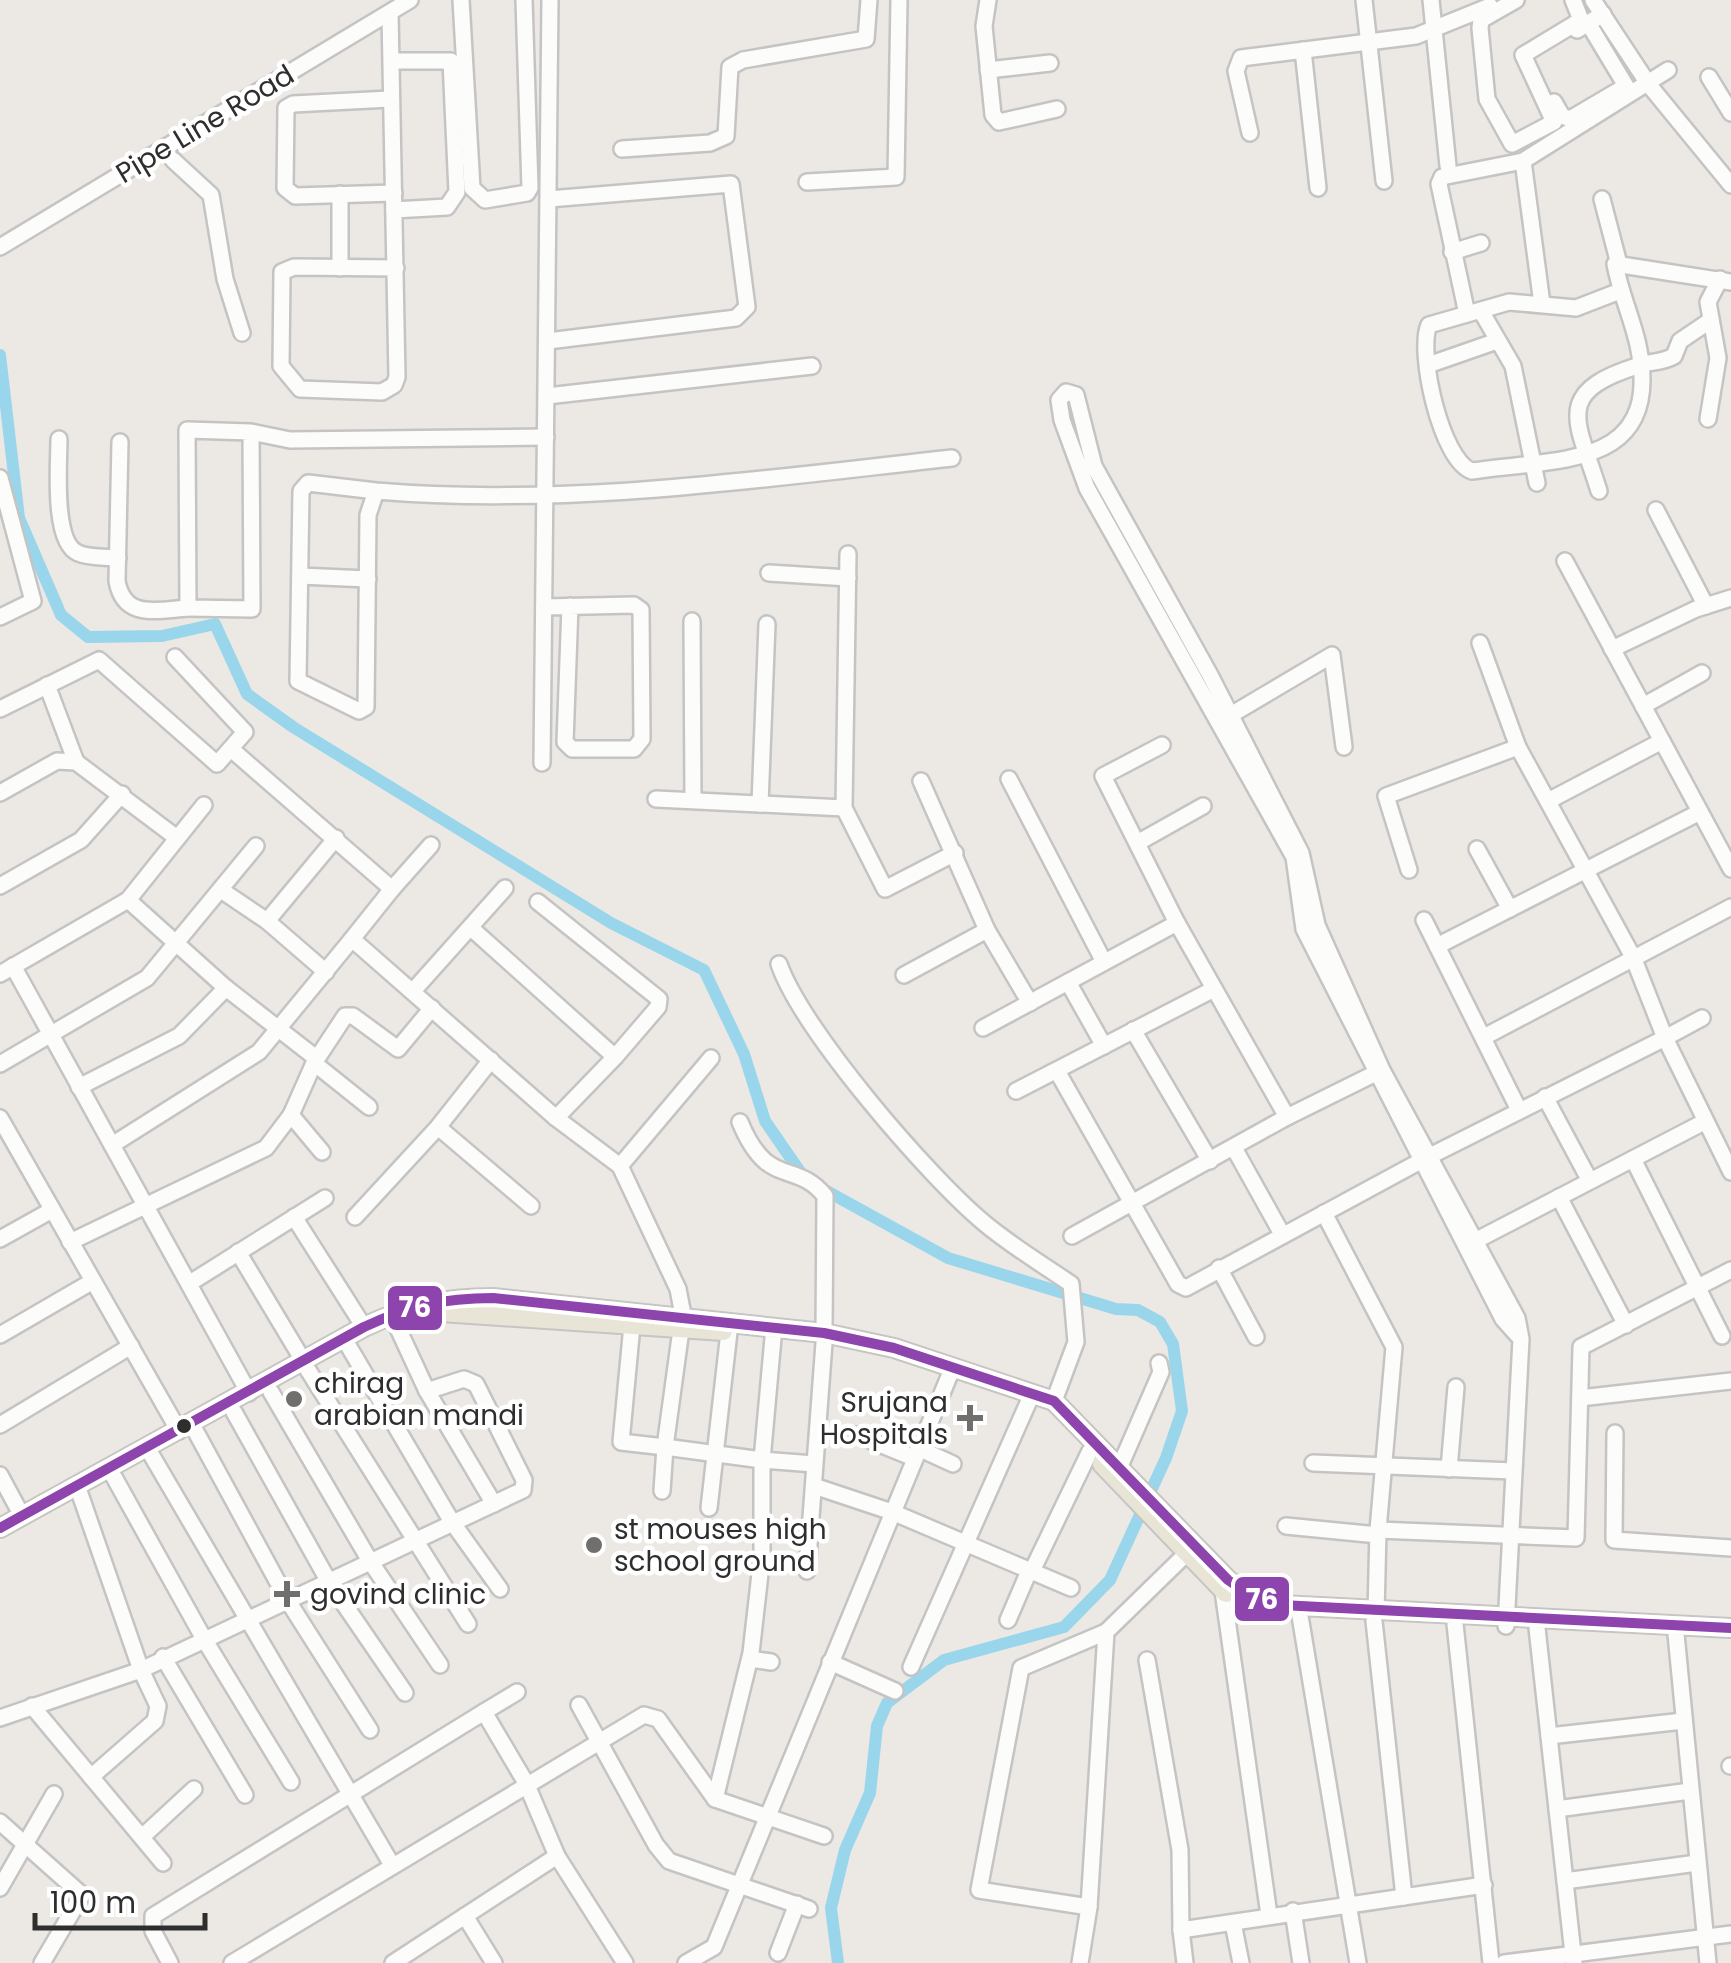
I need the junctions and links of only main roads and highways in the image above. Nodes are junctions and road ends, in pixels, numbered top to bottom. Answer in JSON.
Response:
{"nodes":[{"id":1,"x":683,"y":1322,"type":"junction"},
{"id":2,"x":773,"y":1331,"type":"junction"},
{"id":3,"x":824,"y":1338,"type":"junction"},
{"id":4,"x":306,"y":1366,"type":"junction"},
{"id":5,"x":181,"y":1435,"type":"junction"},
{"id":6,"x":1121,"y":1473,"type":"junction"},
{"id":7,"x":0,"y":1528,"type":"edge"},
{"id":8,"x":1171,"y":1529,"type":"junction"},
{"id":9,"x":0,"y":1539,"type":"edge"},
{"id":10,"x":1375,"y":1617,"type":"junction"},
{"id":11,"x":1506,"y":1621,"type":"junction"},
{"id":12,"x":1731,"y":1628,"type":"edge"},
{"id":13,"x":1731,"y":1639,"type":"edge"}],
"edges":[{"from":1,"to":2,"type":"main road"},
{"from":1,"to":2,"type":"main road"},
{"from":1,"to":4,"type":"main road"},
{"from":1,"to":4,"type":"main road"},
{"from":2,"to":3,"type":"main road"},
{"from":3,"to":6,"type":"main road"},
{"from":3,"to":6,"type":"main road"},
{"from":4,"to":5,"type":"main road"},
{"from":4,"to":5,"type":"main road"},
{"from":5,"to":7,"type":"main road"},
{"from":5,"to":9,"type":"main road"},
{"from":6,"to":8,"type":"main road"},
{"from":8,"to":10,"type":"main road"},
{"from":8,"to":10,"type":"main road"},
{"from":10,"to":11,"type":"main road"},
{"from":10,"to":11,"type":"main road"},
{"from":11,"to":12,"type":"main road"},
{"from":11,"to":13,"type":"main road"}]}
